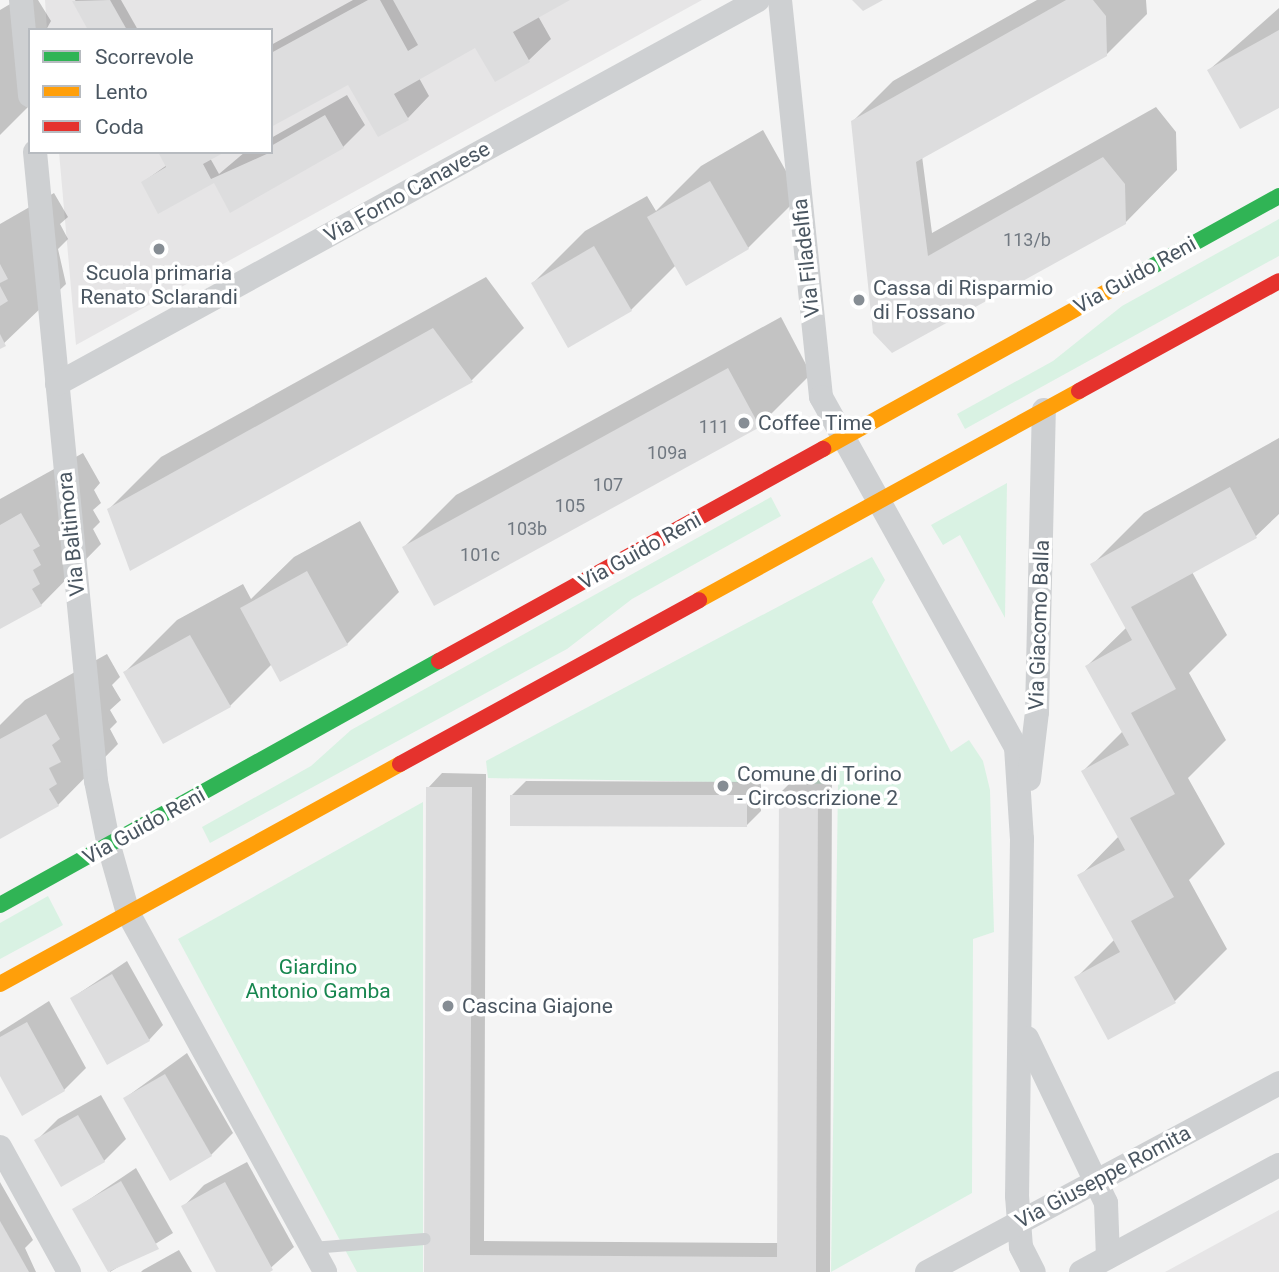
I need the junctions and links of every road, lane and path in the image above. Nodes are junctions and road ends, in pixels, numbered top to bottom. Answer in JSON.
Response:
{"nodes":[{"id":1,"x":21,"y":0,"type":"edge"},
{"id":2,"x":758,"y":0,"type":"edge"},
{"id":3,"x":780,"y":0,"type":"edge"},
{"id":4,"x":28,"y":75,"type":"edge"},
{"id":5,"x":35,"y":154,"type":"edge"},
{"id":6,"x":1279,"y":196,"type":"edge"},
{"id":7,"x":1279,"y":281,"type":"edge"},
{"id":8,"x":57,"y":384,"type":"junction"},
{"id":9,"x":1044,"y":410,"type":"junction"},
{"id":10,"x":843,"y":438,"type":"junction"},
{"id":11,"x":882,"y":500,"type":"junction"},
{"id":12,"x":1022,"y":839,"type":"junction"},
{"id":13,"x":109,"y":846,"type":"junction"},
{"id":14,"x":0,"y":905,"type":"edge"},
{"id":15,"x":128,"y":913,"type":"junction"},
{"id":16,"x":0,"y":984,"type":"edge"},
{"id":17,"x":1022,"y":1020,"type":"junction"},
{"id":18,"x":1279,"y":1083,"type":"edge"},
{"id":19,"x":0,"y":1147,"type":"edge"},
{"id":20,"x":1279,"y":1165,"type":"edge"},
{"id":21,"x":1097,"y":1181,"type":"junction"},
{"id":22,"x":1018,"y":1223,"type":"junction"},
{"id":23,"x":425,"y":1239,"type":"dead end"},
{"id":24,"x":312,"y":1248,"type":"junction"},
{"id":25,"x":1108,"y":1257,"type":"junction"},
{"id":26,"x":69,"y":1272,"type":"edge"},
{"id":27,"x":325,"y":1272,"type":"edge"},
{"id":28,"x":927,"y":1272,"type":"edge"},
{"id":29,"x":1034,"y":1272,"type":"edge"},
{"id":30,"x":1081,"y":1272,"type":"edge"}],
"edges":[{"from":1,"to":4,"type":"street"},
{"from":2,"to":8,"type":"street","name":"Via Forno Canavese"},
{"from":3,"to":10,"type":"street","name":"Via Filadelfia"},
{"from":5,"to":8,"type":"street","name":"Via Baltimora"},
{"from":6,"to":10,"type":"main road","name":"Via Guido Reni"},
{"from":7,"to":9,"type":"main road"},
{"from":8,"to":13,"type":"street","name":"Via Baltimora"},
{"from":9,"to":11,"type":"main road"},
{"from":9,"to":12,"type":"street","name":"Via Giacomo Balla"},
{"from":10,"to":11,"type":"street","name":"Via Filadelfia"},
{"from":10,"to":13,"type":"main road","name":"Via Guido Reni"},
{"from":11,"to":12,"type":"street","name":"Via Giacomo Balla"},
{"from":11,"to":15,"type":"main road"},
{"from":12,"to":17,"type":"street","name":"Via Giacomo Balla"},
{"from":13,"to":14,"type":"main road","name":"Via Guido Reni"},
{"from":13,"to":15,"type":"street","name":"Via Baltimora"},
{"from":15,"to":16,"type":"main road"},
{"from":15,"to":24,"type":"street"},
{"from":17,"to":21,"type":"street","name":"Via Giacomo Balla"},
{"from":17,"to":22,"type":"street","name":"Via Giacomo Balla"},
{"from":18,"to":21,"type":"street","name":"Via Giuseppe Romita"},
{"from":19,"to":26,"type":"street"},
{"from":20,"to":25,"type":"street"},
{"from":21,"to":22,"type":"street","name":"Via Giuseppe Romita"},
{"from":21,"to":25,"type":"street","name":"Via Giacomo Balla"},
{"from":22,"to":28,"type":"street","name":"Via Giuseppe Romita"},
{"from":22,"to":29,"type":"street","name":"Via Giacomo Balla"},
{"from":23,"to":24,"type":"lane"},
{"from":24,"to":27,"type":"street"},
{"from":25,"to":30,"type":"street"}]}
